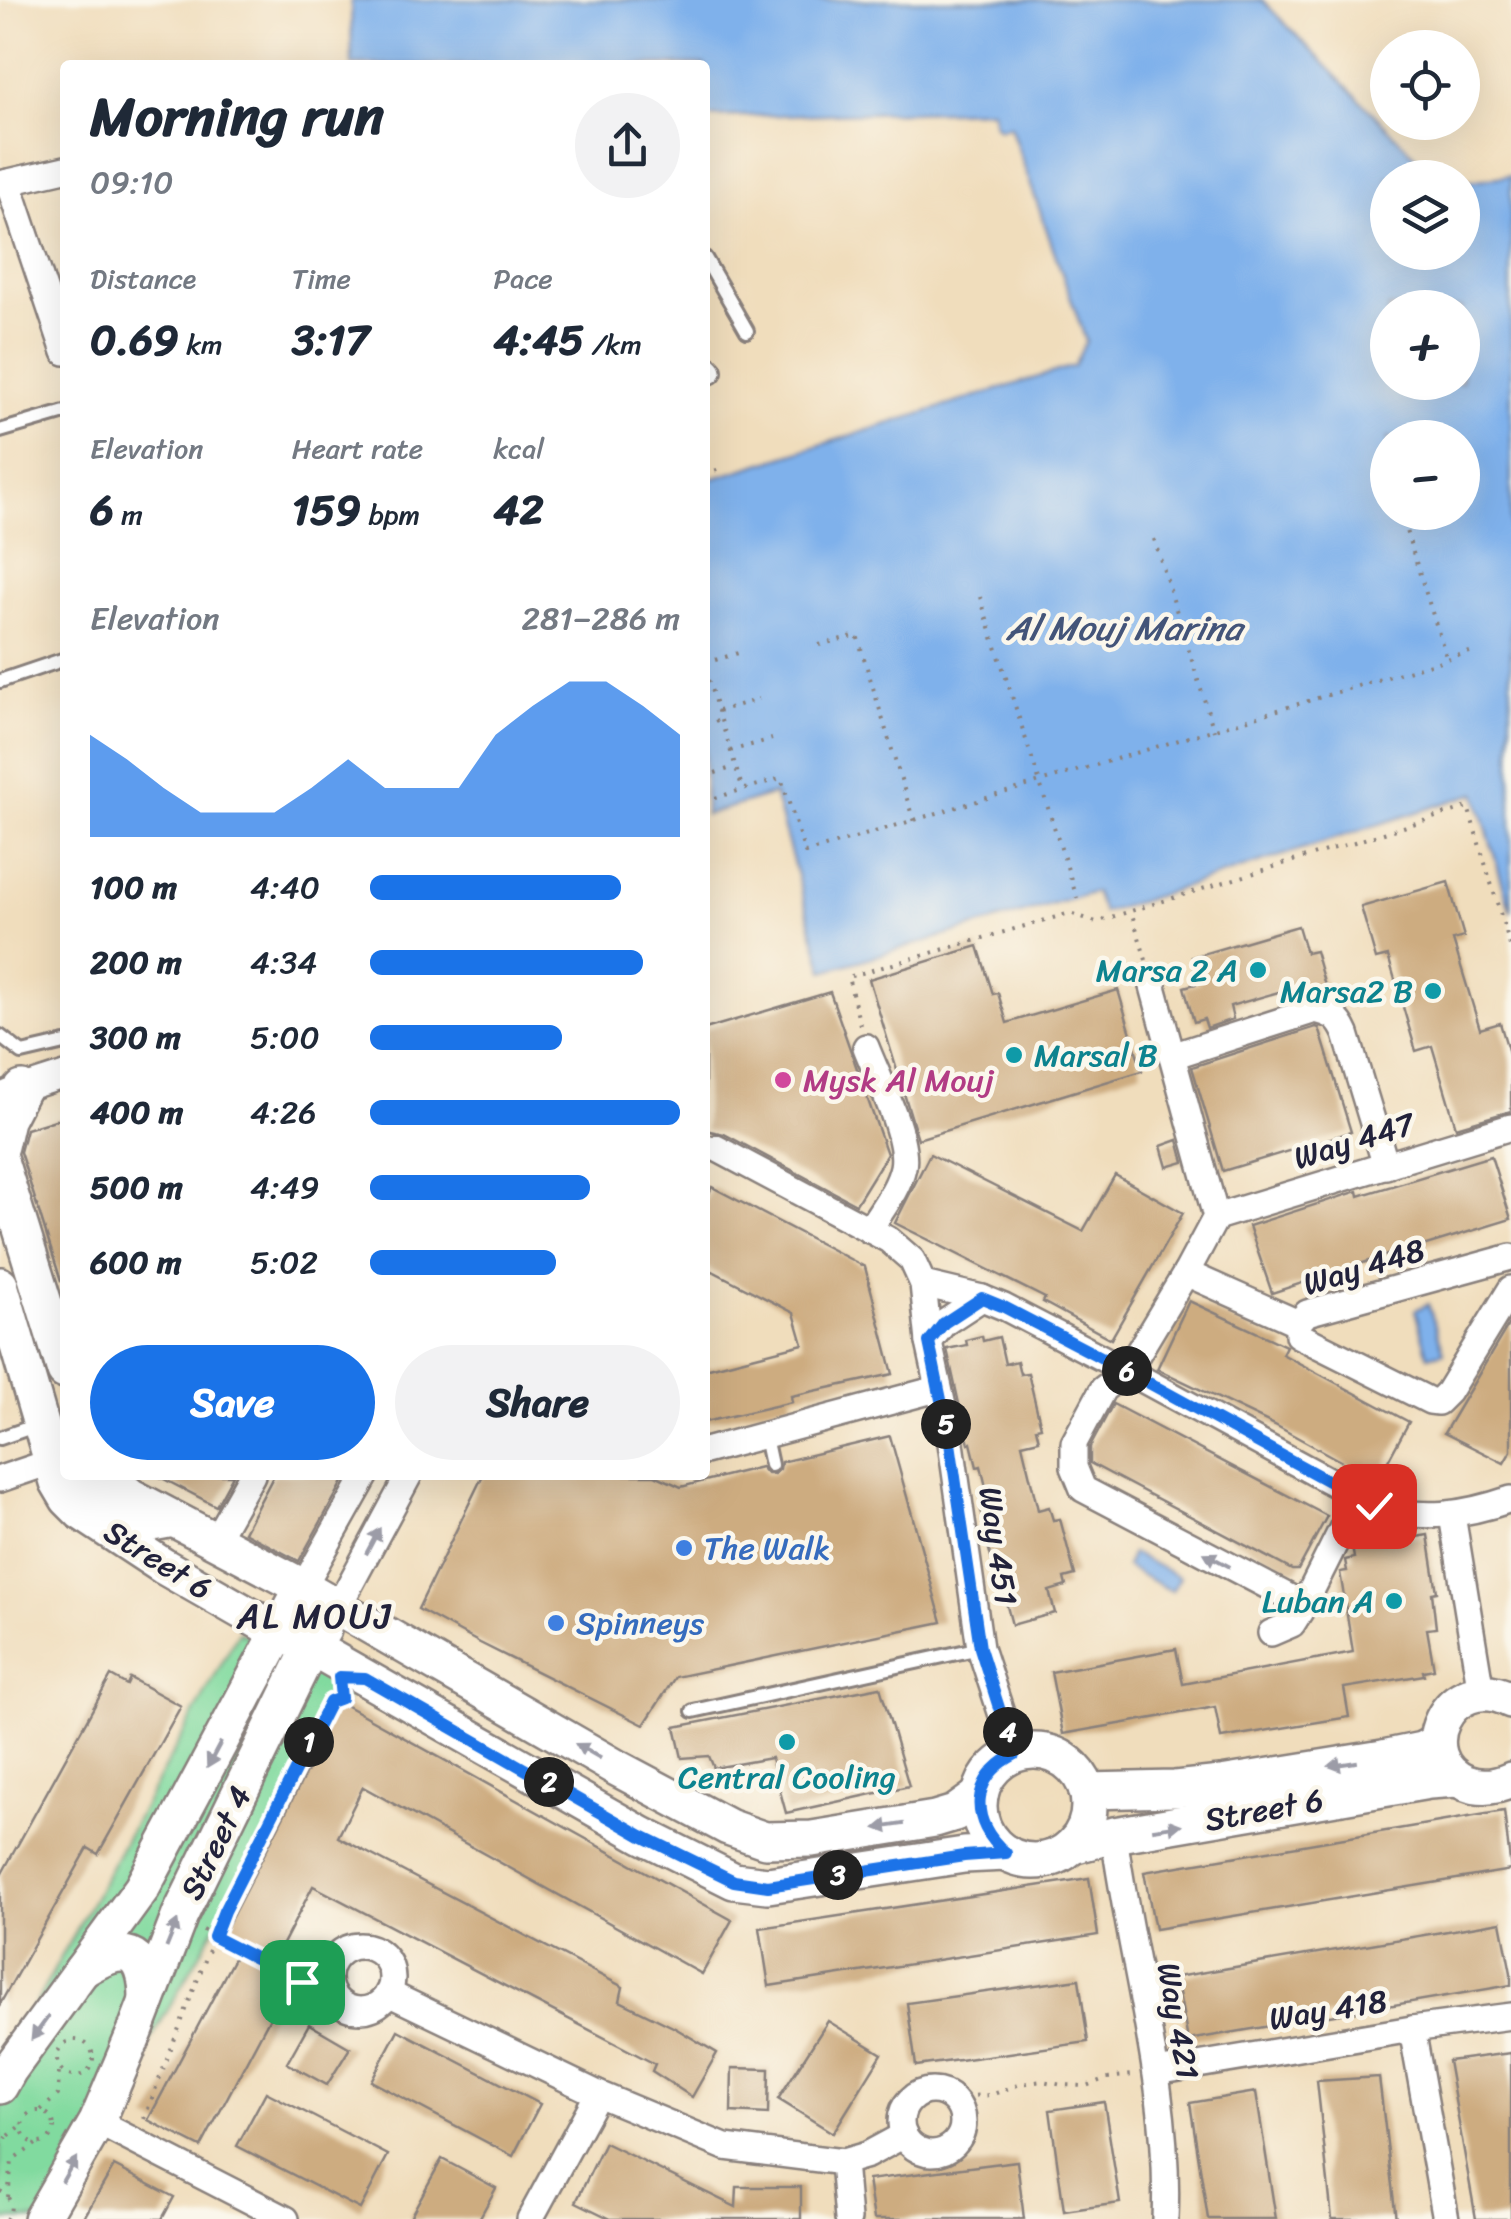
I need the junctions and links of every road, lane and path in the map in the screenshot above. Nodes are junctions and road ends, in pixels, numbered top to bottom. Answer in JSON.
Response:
{"nodes":[{"id":1,"x":60,"y":170,"type":"edge"},
{"id":2,"x":4,"y":183,"type":"edge"},
{"id":3,"x":710,"y":267,"type":"edge"},
{"id":4,"x":56,"y":289,"type":"edge"},
{"id":5,"x":60,"y":317,"type":"edge"},
{"id":6,"x":747,"y":331,"type":"dead end"},
{"id":7,"x":60,"y":413,"type":"edge"},
{"id":8,"x":0,"y":431,"type":"edge"},
{"id":9,"x":720,"y":470,"type":"dead end"},
{"id":10,"x":710,"y":473,"type":"edge"},
{"id":11,"x":1406,"y":530,"type":"edge"},
{"id":12,"x":1154,"y":538,"type":"dead end"},
{"id":13,"x":980,"y":596,"type":"dead end"},
{"id":14,"x":819,"y":646,"type":"dead end"},
{"id":15,"x":745,"y":651,"type":"dead end"},
{"id":16,"x":1470,"y":652,"type":"dead end"},
{"id":17,"x":1447,"y":660,"type":"junction"},
{"id":18,"x":60,"y":661,"type":"edge"},
{"id":19,"x":710,"y":664,"type":"edge"},
{"id":20,"x":0,"y":681,"type":"edge"},
{"id":21,"x":710,"y":683,"type":"edge"},
{"id":22,"x":759,"y":699,"type":"dead end"},
{"id":23,"x":718,"y":711,"type":"junction"},
{"id":24,"x":721,"y":720,"type":"junction"},
{"id":25,"x":710,"y":723,"type":"edge"},
{"id":26,"x":1214,"y":731,"type":"junction"},
{"id":27,"x":772,"y":739,"type":"dead end"},
{"id":28,"x":730,"y":751,"type":"junction"},
{"id":29,"x":735,"y":767,"type":"junction"},
{"id":30,"x":710,"y":774,"type":"edge"},
{"id":31,"x":1041,"y":784,"type":"junction"},
{"id":32,"x":743,"y":790,"type":"junction"},
{"id":33,"x":710,"y":800,"type":"edge"},
{"id":34,"x":914,"y":822,"type":"junction"},
{"id":35,"x":1077,"y":898,"type":"dead end"},
{"id":36,"x":1132,"y":911,"type":"junction"},
{"id":37,"x":1511,"y":949,"type":"edge"},
{"id":38,"x":1152,"y":979,"type":"joint"},
{"id":39,"x":0,"y":1036,"type":"edge"},
{"id":40,"x":60,"y":1045,"type":"edge"},
{"id":41,"x":866,"y":1047,"type":"joint"},
{"id":42,"x":1172,"y":1056,"type":"junction"},
{"id":43,"x":60,"y":1077,"type":"edge"},
{"id":44,"x":11,"y":1093,"type":"edge"},
{"id":45,"x":1511,"y":1127,"type":"edge"},
{"id":46,"x":0,"y":1146,"type":"edge"},
{"id":47,"x":716,"y":1148,"type":"dead end"},
{"id":48,"x":0,"y":1161,"type":"edge"},
{"id":49,"x":1386,"y":1166,"type":"junction"},
{"id":50,"x":1216,"y":1217,"type":"junction"},
{"id":51,"x":868,"y":1230,"type":"junction"},
{"id":52,"x":1511,"y":1257,"type":"edge"},
{"id":53,"x":1186,"y":1274,"type":"junction"},
{"id":54,"x":922,"y":1284,"type":"junction"},
{"id":55,"x":1511,"y":1289,"type":"edge"},
{"id":56,"x":2,"y":1295,"type":"edge"},
{"id":57,"x":982,"y":1298,"type":"junction"},
{"id":58,"x":1298,"y":1323,"type":"junction"},
{"id":59,"x":929,"y":1342,"type":"junction"},
{"id":60,"x":60,"y":1355,"type":"edge"},
{"id":61,"x":1127,"y":1371,"type":"junction"},
{"id":62,"x":938,"y":1389,"type":"junction"},
{"id":63,"x":42,"y":1424,"type":"junction"},
{"id":64,"x":764,"y":1436,"type":"junction"},
{"id":65,"x":0,"y":1438,"type":"edge"},
{"id":66,"x":710,"y":1449,"type":"edge"},
{"id":67,"x":60,"y":1454,"type":"edge"},
{"id":68,"x":60,"y":1465,"type":"edge"},
{"id":69,"x":771,"y":1465,"type":"dead end"},
{"id":70,"x":60,"y":1478,"type":"edge"},
{"id":71,"x":0,"y":1479,"type":"edge"},
{"id":72,"x":83,"y":1480,"type":"edge"},
{"id":73,"x":111,"y":1480,"type":"edge"},
{"id":74,"x":249,"y":1480,"type":"edge"},
{"id":75,"x":363,"y":1480,"type":"edge"},
{"id":76,"x":405,"y":1480,"type":"edge"},
{"id":77,"x":1358,"y":1497,"type":"junction"},
{"id":78,"x":1511,"y":1499,"type":"edge"},
{"id":79,"x":1452,"y":1515,"type":"junction"},
{"id":80,"x":180,"y":1523,"type":"junction"},
{"id":81,"x":214,"y":1542,"type":"junction"},
{"id":82,"x":303,"y":1587,"type":"junction"},
{"id":83,"x":232,"y":1605,"type":"junction"},
{"id":84,"x":1304,"y":1605,"type":"junction"},
{"id":85,"x":338,"y":1607,"type":"junction"},
{"id":86,"x":1271,"y":1633,"type":"dead end"},
{"id":87,"x":296,"y":1640,"type":"junction"},
{"id":88,"x":980,"y":1648,"type":"junction"},
{"id":89,"x":260,"y":1669,"type":"junction"},
{"id":90,"x":352,"y":1678,"type":"junction"},
{"id":91,"x":1496,"y":1696,"type":"edge"},
{"id":92,"x":285,"y":1702,"type":"junction"},
{"id":93,"x":693,"y":1712,"type":"dead end"},
{"id":94,"x":1437,"y":1742,"type":"junction"},
{"id":95,"x":1014,"y":1755,"type":"junction"},
{"id":96,"x":1458,"y":1778,"type":"junction"},
{"id":97,"x":1511,"y":1780,"type":"edge"},
{"id":98,"x":1087,"y":1791,"type":"junction"},
{"id":99,"x":980,"y":1795,"type":"junction"},
{"id":100,"x":1114,"y":1836,"type":"junction"},
{"id":101,"x":1072,"y":1846,"type":"junction"},
{"id":102,"x":1006,"y":1853,"type":"junction"},
{"id":103,"x":180,"y":1915,"type":"junction"},
{"id":104,"x":214,"y":1937,"type":"junction"},
{"id":105,"x":82,"y":1971,"type":"junction"},
{"id":106,"x":329,"y":1986,"type":"junction"},
{"id":107,"x":388,"y":1993,"type":"junction"},
{"id":108,"x":147,"y":2000,"type":"junction"},
{"id":109,"x":1511,"y":2016,"type":"edge"},
{"id":110,"x":1412,"y":2029,"type":"junction"},
{"id":111,"x":58,"y":2064,"type":"junction"},
{"id":112,"x":1156,"y":2072,"type":"junction"},
{"id":113,"x":0,"y":2086,"type":"edge"},
{"id":114,"x":598,"y":2094,"type":"junction"},
{"id":115,"x":955,"y":2101,"type":"junction"},
{"id":116,"x":41,"y":2110,"type":"junction"},
{"id":117,"x":98,"y":2122,"type":"junction"},
{"id":118,"x":21,"y":2126,"type":"junction"},
{"id":119,"x":0,"y":2133,"type":"edge"},
{"id":120,"x":904,"y":2135,"type":"junction"},
{"id":121,"x":7,"y":2137,"type":"junction"},
{"id":122,"x":134,"y":2142,"type":"junction"},
{"id":123,"x":36,"y":2143,"type":"junction"},
{"id":124,"x":0,"y":2147,"type":"edge"},
{"id":125,"x":843,"y":2162,"type":"junction"},
{"id":126,"x":0,"y":2191,"type":"edge"},
{"id":127,"x":8,"y":2197,"type":"junction"},
{"id":128,"x":6,"y":2219,"type":"edge"},
{"id":129,"x":42,"y":2219,"type":"edge"},
{"id":130,"x":286,"y":2219,"type":"edge"},
{"id":131,"x":530,"y":2219,"type":"edge"},
{"id":132,"x":848,"y":2219,"type":"edge"},
{"id":133,"x":1166,"y":2219,"type":"edge"},
{"id":134,"x":1446,"y":2219,"type":"edge"}],
"edges":[{"from":1,"to":2,"type":"street"},
{"from":2,"to":4,"type":"street"},
{"from":3,"to":6,"type":"lane"},
{"from":4,"to":5,"type":"street"},
{"from":7,"to":8,"type":"lane"},
{"from":9,"to":10,"type":"path"},
{"from":11,"to":17,"type":"path"},
{"from":12,"to":26,"type":"path"},
{"from":13,"to":31,"type":"path"},
{"from":14,"to":34,"type":"path"},
{"from":15,"to":19,"type":"path"},
{"from":16,"to":17,"type":"path"},
{"from":17,"to":26,"type":"path"},
{"from":18,"to":20,"type":"lane"},
{"from":21,"to":23,"type":"path"},
{"from":22,"to":23,"type":"path"},
{"from":23,"to":24,"type":"path"},
{"from":24,"to":25,"type":"path"},
{"from":24,"to":28,"type":"path"},
{"from":26,"to":31,"type":"path"},
{"from":27,"to":28,"type":"path"},
{"from":28,"to":29,"type":"path"},
{"from":29,"to":30,"type":"path"},
{"from":29,"to":32,"type":"path"},
{"from":31,"to":34,"type":"path"},
{"from":31,"to":35,"type":"path"},
{"from":32,"to":33,"type":"path"},
{"from":32,"to":34,"type":"path"},
{"from":36,"to":37,"type":"path"},
{"from":36,"to":38,"type":"path"},
{"from":36,"to":41,"type":"path"},
{"from":38,"to":42,"type":"street"},
{"from":39,"to":40,"type":"lane"},
{"from":41,"to":51,"type":"street"},
{"from":42,"to":49,"type":"street"},
{"from":42,"to":50,"type":"street"},
{"from":43,"to":44,"type":"street"},
{"from":44,"to":46,"type":"street"},
{"from":45,"to":49,"type":"street","name":"Way 447"},
{"from":47,"to":51,"type":"street"},
{"from":48,"to":60,"type":"street"},
{"from":49,"to":50,"type":"street","name":"Way 447"},
{"from":50,"to":53,"type":"street"},
{"from":51,"to":54,"type":"street"},
{"from":52,"to":58,"type":"street","name":"Way 448"},
{"from":53,"to":58,"type":"street"},
{"from":53,"to":61,"type":"street"},
{"from":54,"to":57,"type":"street"},
{"from":54,"to":59,"type":"street","name":"Way 451"},
{"from":55,"to":58,"type":"street","name":"Way 448"},
{"from":56,"to":63,"type":"street","name":"Street 6"},
{"from":57,"to":59,"type":"street"},
{"from":57,"to":61,"type":"street"},
{"from":59,"to":62,"type":"street","name":"Way 451"},
{"from":61,"to":77,"type":"street"},
{"from":84,"to":61,"type":"street","one_way":true},
{"from":62,"to":64,"type":"street"},
{"from":62,"to":88,"type":"street","name":"Way 451"},
{"from":63,"to":65,"type":"lane"},
{"from":63,"to":67,"type":"street","name":"Street 6"},
{"from":64,"to":66,"type":"street"},
{"from":64,"to":69,"type":"lane"},
{"from":68,"to":71,"type":"street"},
{"from":70,"to":83,"type":"street","name":"Street 6"},
{"from":72,"to":80,"type":"street"},
{"from":73,"to":80,"type":"street","name":"Street 6"},
{"from":74,"to":81,"type":"street"},
{"from":75,"to":82,"type":"street","name":"Street 4"},
{"from":85,"to":76,"type":"street","name":"Street 4","one_way":true},
{"from":77,"to":79,"type":"street"},
{"from":77,"to":84,"type":"street"},
{"from":78,"to":79,"type":"street"},
{"from":79,"to":91,"type":"street"},
{"from":80,"to":81,"type":"street","name":"Street 6"},
{"from":81,"to":82,"type":"street","name":"Street 6"},
{"from":82,"to":85,"type":"street","name":"Street 6"},
{"from":82,"to":87,"type":"street","name":"Street 4"},
{"from":83,"to":87,"type":"street","name":"Street 6"},
{"from":83,"to":89,"type":"street"},
{"from":84,"to":86,"type":"street"},
{"from":85,"to":87,"type":"street","name":"Street 4"},
{"from":99,"to":85,"type":"street","name":"Street 6","one_way":true},
{"from":87,"to":89,"type":"street","name":"Street 4"},
{"from":87,"to":90,"type":"street","name":"Street 6"},
{"from":87,"to":92,"type":"street","name":"Street 4"},
{"from":88,"to":93,"type":"lane"},
{"from":88,"to":95,"type":"street","name":"Way 451"},
{"from":89,"to":105,"type":"street","name":"Street 4","one_way":true},
{"from":90,"to":92,"type":"street"},
{"from":90,"to":102,"type":"street","name":"Street 6"},
{"from":90,"to":104,"type":"path"},
{"from":91,"to":94,"type":"street"},
{"from":92,"to":103,"type":"street","name":"Street 4"},
{"from":94,"to":96,"type":"street"},
{"from":94,"to":98,"type":"street","name":"Street 6","one_way":true},
{"from":95,"to":98,"type":"street"},
{"from":95,"to":99,"type":"street"},
{"from":96,"to":97,"type":"street","name":"Street 6"},
{"from":100,"to":96,"type":"street","name":"Street 6","one_way":true},
{"from":98,"to":101,"type":"street"},
{"from":99,"to":102,"type":"street"},
{"from":100,"to":101,"type":"street","name":"Street 6"},
{"from":100,"to":112,"type":"street","name":"Way 421"},
{"from":101,"to":102,"type":"street"},
{"from":103,"to":104,"type":"path"},
{"from":108,"to":103,"type":"street","name":"Street 4","one_way":true},
{"from":104,"to":106,"type":"path"},
{"from":104,"to":122,"type":"path"},
{"from":105,"to":108,"type":"street"},
{"from":105,"to":113,"type":"street","name":"Street 4","one_way":true},
{"from":106,"to":107,"type":"street"},
{"from":106,"to":107,"type":"street"},
{"from":107,"to":114,"type":"street"},
{"from":108,"to":117,"type":"street","name":"Street 4"},
{"from":109,"to":110,"type":"street","name":"Way 418"},
{"from":110,"to":112,"type":"street","name":"Way 418"},
{"from":110,"to":134,"type":"street"},
{"from":111,"to":111,"type":"path"},
{"from":111,"to":116,"type":"path"},
{"from":112,"to":115,"type":"path"},
{"from":112,"to":133,"type":"street","name":"Way 421"},
{"from":114,"to":125,"type":"street"},
{"from":114,"to":131,"type":"street"},
{"from":115,"to":120,"type":"street"},
{"from":115,"to":120,"type":"street"},
{"from":116,"to":118,"type":"path"},
{"from":116,"to":123,"type":"path"},
{"from":117,"to":122,"type":"street"},
{"from":129,"to":117,"type":"street","name":"Street 4","one_way":true},
{"from":118,"to":121,"type":"path"},
{"from":118,"to":123,"type":"path"},
{"from":119,"to":121,"type":"path"},
{"from":120,"to":125,"type":"street"},
{"from":121,"to":124,"type":"path"},
{"from":122,"to":130,"type":"street"},
{"from":123,"to":127,"type":"path"},
{"from":125,"to":132,"type":"street"},
{"from":126,"to":127,"type":"path"},
{"from":127,"to":128,"type":"path"}]}
